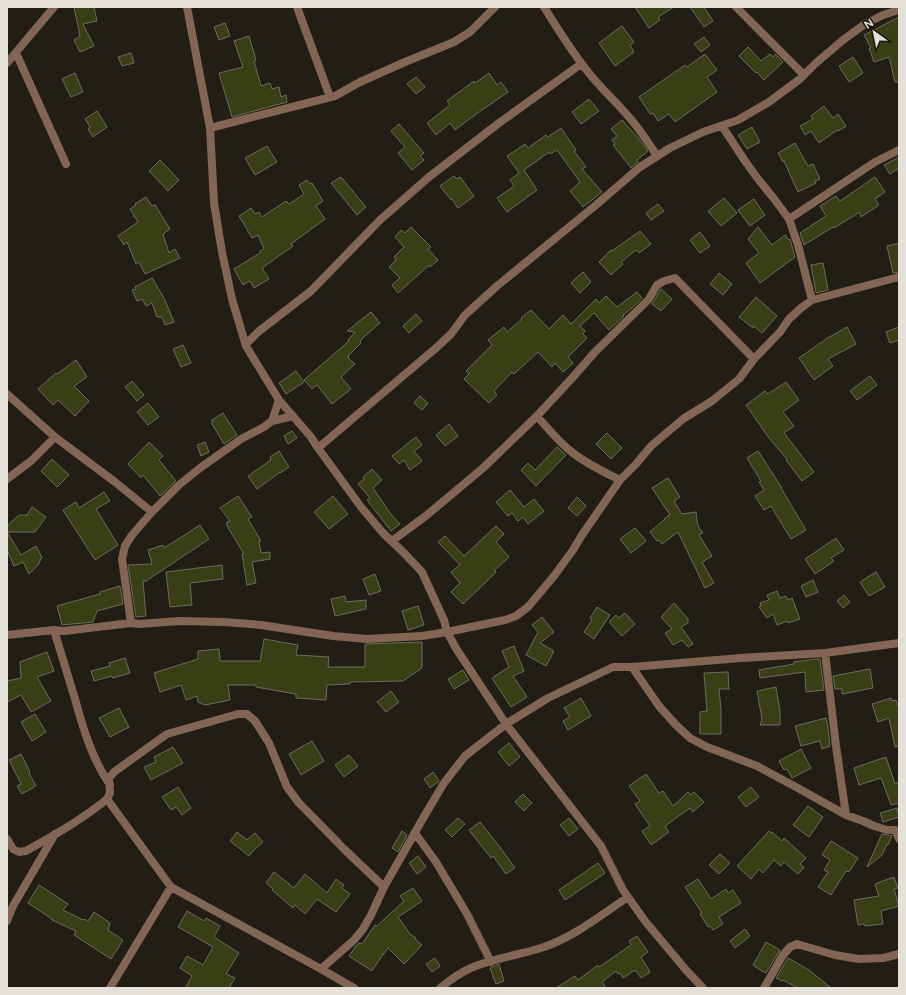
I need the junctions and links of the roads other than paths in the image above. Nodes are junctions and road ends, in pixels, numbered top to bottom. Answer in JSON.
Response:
{"nodes":[{"id":1,"x":54,"y":7,"type":"edge"},
{"id":2,"x":188,"y":7,"type":"edge"},
{"id":3,"x":297,"y":7,"type":"edge"},
{"id":4,"x":495,"y":7,"type":"edge"},
{"id":5,"x":544,"y":7,"type":"edge"},
{"id":6,"x":736,"y":7,"type":"edge"},
{"id":7,"x":899,"y":10,"type":"edge"},
{"id":8,"x":16,"y":53,"type":"junction"},
{"id":9,"x":7,"y":63,"type":"edge"},
{"id":10,"x":581,"y":64,"type":"junction"},
{"id":11,"x":804,"y":75,"type":"junction"},
{"id":12,"x":330,"y":97,"type":"junction"},
{"id":13,"x":722,"y":126,"type":"junction"},
{"id":14,"x":210,"y":128,"type":"junction"},
{"id":15,"x":899,"y":150,"type":"edge"},
{"id":16,"x":657,"y":156,"type":"junction"},
{"id":17,"x":66,"y":164,"type":"dead end"},
{"id":18,"x":789,"y":219,"type":"junction"},
{"id":19,"x":899,"y":277,"type":"edge"},
{"id":20,"x":812,"y":300,"type":"junction"},
{"id":21,"x":246,"y":344,"type":"junction"},
{"id":22,"x":754,"y":359,"type":"junction"},
{"id":23,"x":7,"y":394,"type":"edge"},
{"id":24,"x":279,"y":400,"type":"junction"},
{"id":25,"x":293,"y":416,"type":"junction"},
{"id":26,"x":537,"y":416,"type":"junction"},
{"id":27,"x":272,"y":420,"type":"junction"},
{"id":28,"x":55,"y":437,"type":"junction"},
{"id":29,"x":318,"y":448,"type":"junction"},
{"id":30,"x":7,"y":479,"type":"edge"},
{"id":31,"x":620,"y":480,"type":"junction"},
{"id":32,"x":152,"y":512,"type":"junction"},
{"id":33,"x":392,"y":541,"type":"junction"},
{"id":34,"x":131,"y":623,"type":"junction"},
{"id":35,"x":54,"y":630,"type":"junction"},
{"id":36,"x":447,"y":632,"type":"junction"},
{"id":37,"x":7,"y":634,"type":"edge"},
{"id":38,"x":899,"y":644,"type":"edge"},
{"id":39,"x":825,"y":653,"type":"junction"},
{"id":40,"x":632,"y":667,"type":"junction"},
{"id":41,"x":506,"y":724,"type":"junction"},
{"id":42,"x":110,"y":784,"type":"junction"},
{"id":43,"x":107,"y":799,"type":"junction"},
{"id":44,"x":846,"y":816,"type":"junction"},
{"id":45,"x":56,"y":833,"type":"junction"},
{"id":46,"x":415,"y":833,"type":"junction"},
{"id":47,"x":7,"y":839,"type":"edge"},
{"id":48,"x":899,"y":840,"type":"edge"},
{"id":49,"x":171,"y":887,"type":"junction"},
{"id":50,"x":384,"y":887,"type":"junction"},
{"id":51,"x":628,"y":897,"type":"junction"},
{"id":52,"x":7,"y":921,"type":"edge"},
{"id":53,"x":899,"y":954,"type":"edge"},
{"id":54,"x":491,"y":962,"type":"junction"},
{"id":55,"x":321,"y":969,"type":"junction"},
{"id":56,"x":110,"y":988,"type":"edge"},
{"id":57,"x":354,"y":988,"type":"edge"},
{"id":58,"x":440,"y":988,"type":"edge"},
{"id":59,"x":703,"y":988,"type":"edge"},
{"id":60,"x":764,"y":988,"type":"edge"}],
"edges":[{"from":1,"to":8,"type":"street"},
{"from":2,"to":14,"type":"street"},
{"from":3,"to":12,"type":"street"},
{"from":4,"to":12,"type":"street"},
{"from":5,"to":10,"type":"street"},
{"from":6,"to":11,"type":"street"},
{"from":7,"to":11,"type":"street"},
{"from":8,"to":9,"type":"street"},
{"from":8,"to":17,"type":"street"},
{"from":10,"to":16,"type":"street"},
{"from":10,"to":21,"type":"street"},
{"from":11,"to":13,"type":"street"},
{"from":12,"to":14,"type":"street"},
{"from":13,"to":16,"type":"street"},
{"from":13,"to":18,"type":"street"},
{"from":14,"to":21,"type":"street"},
{"from":15,"to":18,"type":"street"},
{"from":16,"to":29,"type":"street"},
{"from":18,"to":20,"type":"street"},
{"from":19,"to":20,"type":"street"},
{"from":20,"to":22,"type":"street"},
{"from":21,"to":24,"type":"street"},
{"from":22,"to":26,"type":"street"},
{"from":22,"to":31,"type":"street"},
{"from":23,"to":28,"type":"street"},
{"from":24,"to":25,"type":"street"},
{"from":24,"to":27,"type":"street"},
{"from":25,"to":27,"type":"street"},
{"from":25,"to":29,"type":"street"},
{"from":26,"to":31,"type":"street"},
{"from":26,"to":33,"type":"street"},
{"from":27,"to":32,"type":"street"},
{"from":28,"to":30,"type":"street"},
{"from":28,"to":32,"type":"street"},
{"from":29,"to":33,"type":"street"},
{"from":31,"to":36,"type":"street"},
{"from":32,"to":34,"type":"street"},
{"from":33,"to":36,"type":"street"},
{"from":34,"to":35,"type":"street"},
{"from":34,"to":36,"type":"street"},
{"from":35,"to":37,"type":"street"},
{"from":35,"to":42,"type":"street"},
{"from":36,"to":41,"type":"street"},
{"from":38,"to":39,"type":"street"},
{"from":39,"to":40,"type":"street"},
{"from":39,"to":44,"type":"street"},
{"from":40,"to":41,"type":"street"},
{"from":40,"to":44,"type":"street"},
{"from":41,"to":46,"type":"street"},
{"from":41,"to":51,"type":"street"},
{"from":42,"to":43,"type":"street"},
{"from":42,"to":50,"type":"street"},
{"from":43,"to":45,"type":"street"},
{"from":43,"to":49,"type":"street"},
{"from":44,"to":48,"type":"street"},
{"from":45,"to":47,"type":"street"},
{"from":45,"to":52,"type":"street"},
{"from":46,"to":50,"type":"street"},
{"from":46,"to":54,"type":"street"},
{"from":49,"to":55,"type":"street"},
{"from":49,"to":56,"type":"street"},
{"from":50,"to":55,"type":"street"},
{"from":51,"to":54,"type":"street"},
{"from":51,"to":59,"type":"street"},
{"from":53,"to":60,"type":"street"},
{"from":54,"to":58,"type":"street"},
{"from":55,"to":57,"type":"street"}]}
